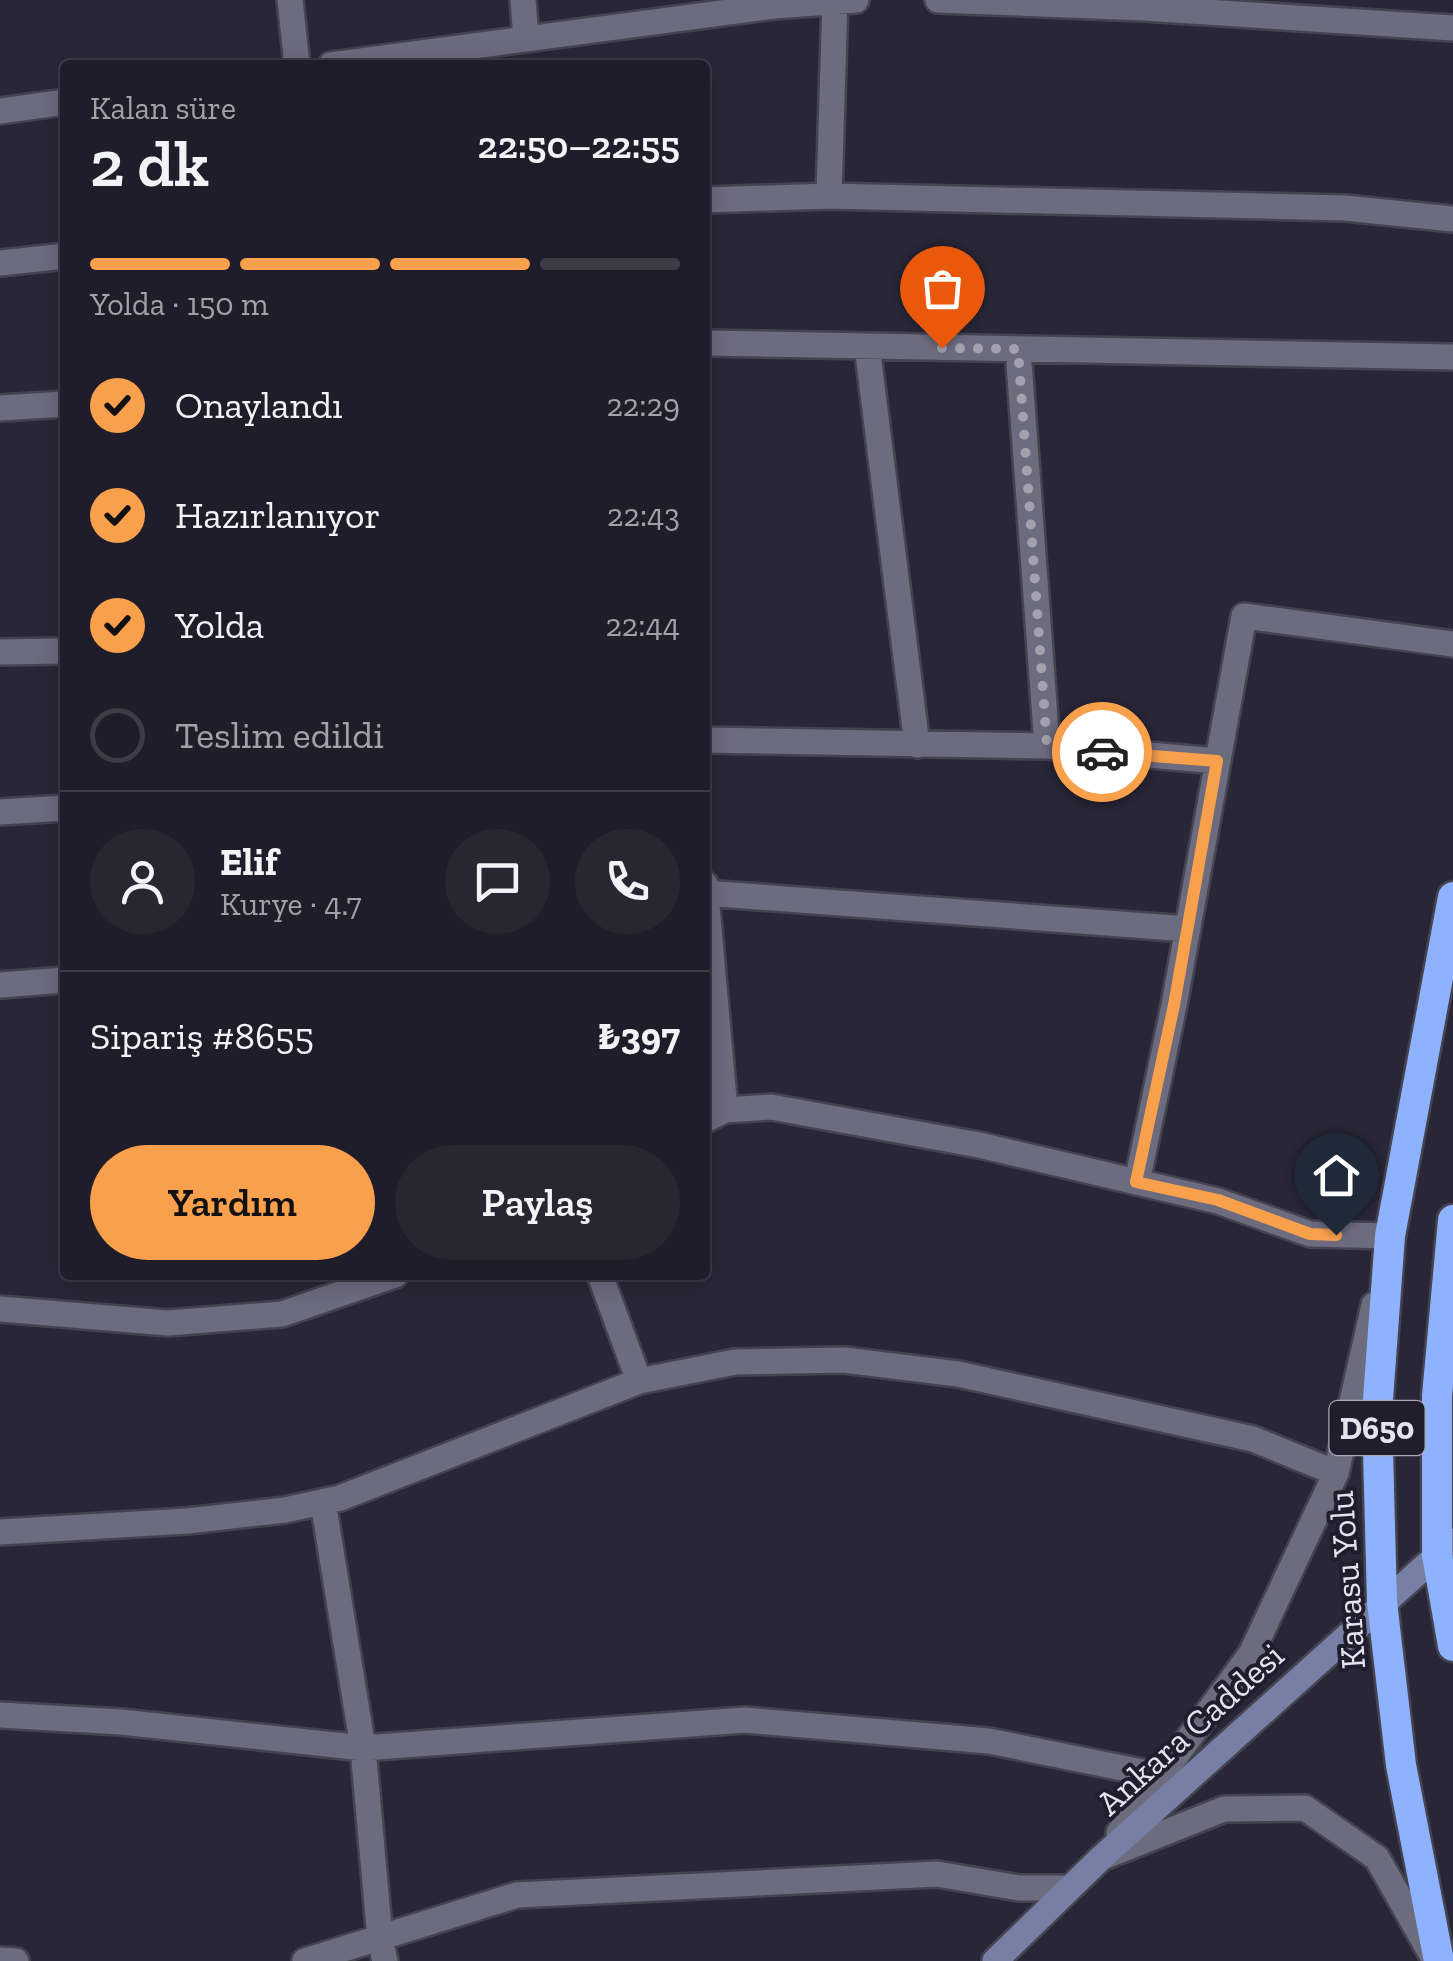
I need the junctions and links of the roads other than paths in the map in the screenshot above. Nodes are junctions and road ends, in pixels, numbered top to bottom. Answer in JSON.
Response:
{"nodes":[{"id":1,"x":290,"y":0,"type":"edge"},
{"id":2,"x":523,"y":0,"type":"edge"},
{"id":3,"x":938,"y":0,"type":"edge"},
{"id":4,"x":845,"y":1,"type":"edge"},
{"id":5,"x":1453,"y":28,"type":"edge"},
{"id":6,"x":526,"y":39,"type":"junction"},
{"id":7,"x":296,"y":60,"type":"edge"},
{"id":8,"x":368,"y":60,"type":"edge"},
{"id":9,"x":60,"y":103,"type":"edge"},
{"id":10,"x":0,"y":110,"type":"edge"},
{"id":11,"x":828,"y":196,"type":"junction"},
{"id":12,"x":710,"y":200,"type":"edge"},
{"id":13,"x":1453,"y":219,"type":"edge"},
{"id":14,"x":60,"y":257,"type":"edge"},
{"id":15,"x":0,"y":263,"type":"edge"},
{"id":16,"x":710,"y":343,"type":"edge"},
{"id":17,"x":867,"y":346,"type":"junction"},
{"id":18,"x":1018,"y":349,"type":"junction"},
{"id":19,"x":1453,"y":357,"type":"edge"},
{"id":20,"x":60,"y":404,"type":"edge"},
{"id":21,"x":0,"y":408,"type":"edge"},
{"id":22,"x":1453,"y":644,"type":"edge"},
{"id":23,"x":60,"y":651,"type":"edge"},
{"id":24,"x":0,"y":652,"type":"edge"},
{"id":25,"x":710,"y":740,"type":"edge"},
{"id":26,"x":917,"y":744,"type":"junction"},
{"id":27,"x":1047,"y":746,"type":"junction"},
{"id":28,"x":1217,"y":761,"type":"junction"},
{"id":29,"x":60,"y":808,"type":"edge"},
{"id":30,"x":0,"y":812,"type":"edge"},
{"id":31,"x":710,"y":893,"type":"edge"},
{"id":32,"x":1453,"y":896,"type":"edge"},
{"id":33,"x":1188,"y":929,"type":"junction"},
{"id":34,"x":60,"y":980,"type":"edge"},
{"id":35,"x":0,"y":984,"type":"edge"},
{"id":36,"x":710,"y":1004,"type":"edge"},
{"id":37,"x":715,"y":1115,"type":"edge"},
{"id":38,"x":1136,"y":1182,"type":"junction"},
{"id":39,"x":1390,"y":1236,"type":"junction"},
{"id":40,"x":1452,"y":1236,"type":"edge"},
{"id":41,"x":377,"y":1280,"type":"edge"},
{"id":42,"x":602,"y":1280,"type":"edge"},
{"id":43,"x":0,"y":1309,"type":"edge"},
{"id":44,"x":639,"y":1381,"type":"junction"},
{"id":45,"x":1336,"y":1472,"type":"junction"},
{"id":46,"x":322,"y":1502,"type":"junction"},
{"id":47,"x":0,"y":1532,"type":"edge"},
{"id":48,"x":1445,"y":1548,"type":"edge"},
{"id":49,"x":1382,"y":1602,"type":"junction"},
{"id":50,"x":1453,"y":1646,"type":"edge"},
{"id":51,"x":0,"y":1716,"type":"edge"},
{"id":52,"x":363,"y":1748,"type":"junction"},
{"id":53,"x":1162,"y":1776,"type":"junction"},
{"id":54,"x":1101,"y":1858,"type":"junction"},
{"id":55,"x":1069,"y":1888,"type":"junction"},
{"id":56,"x":382,"y":1950,"type":"edge"},
{"id":57,"x":0,"y":1960,"type":"edge"},
{"id":58,"x":16,"y":1961,"type":"edge"},
{"id":59,"x":306,"y":1961,"type":"edge"},
{"id":60,"x":995,"y":1961,"type":"edge"},
{"id":61,"x":1437,"y":1961,"type":"edge"}],
"edges":[{"from":1,"to":7,"type":"street"},
{"from":2,"to":6,"type":"street"},
{"from":3,"to":5,"type":"street"},
{"from":4,"to":6,"type":"street"},
{"from":4,"to":11,"type":"street"},
{"from":6,"to":8,"type":"street"},
{"from":9,"to":10,"type":"street"},
{"from":11,"to":12,"type":"street"},
{"from":11,"to":13,"type":"street"},
{"from":14,"to":15,"type":"street"},
{"from":16,"to":17,"type":"street"},
{"from":17,"to":18,"type":"street"},
{"from":17,"to":26,"type":"street"},
{"from":18,"to":19,"type":"street"},
{"from":18,"to":27,"type":"street"},
{"from":20,"to":21,"type":"street"},
{"from":22,"to":28,"type":"street"},
{"from":23,"to":24,"type":"street"},
{"from":25,"to":26,"type":"street"},
{"from":26,"to":27,"type":"street"},
{"from":27,"to":28,"type":"street"},
{"from":28,"to":33,"type":"street"},
{"from":29,"to":30,"type":"street"},
{"from":31,"to":33,"type":"street"},
{"from":32,"to":39,"type":"highway","name":"Karasu Yolu","number":"D650"},
{"from":33,"to":38,"type":"street"},
{"from":34,"to":35,"type":"street"},
{"from":36,"to":37,"type":"street"},
{"from":37,"to":38,"type":"street"},
{"from":38,"to":39,"type":"street"},
{"from":39,"to":45,"type":"street"},
{"from":39,"to":49,"type":"highway","name":"Karasu Yolu","number":"D650"},
{"from":40,"to":48,"type":"highway","number":"D650"},
{"from":41,"to":43,"type":"street"},
{"from":42,"to":44,"type":"street"},
{"from":44,"to":45,"type":"street"},
{"from":44,"to":46,"type":"street"},
{"from":45,"to":53,"type":"street"},
{"from":46,"to":47,"type":"street"},
{"from":46,"to":52,"type":"street"},
{"from":48,"to":49,"type":"street","name":"Ankara Caddesi"},
{"from":48,"to":50,"type":"highway","number":"D650"},
{"from":49,"to":54,"type":"street","name":"Ankara Caddesi"},
{"from":49,"to":61,"type":"highway","name":"Karasu Yolu","number":"D650"},
{"from":51,"to":52,"type":"street"},
{"from":52,"to":53,"type":"street"},
{"from":52,"to":56,"type":"street"},
{"from":53,"to":54,"type":"street"},
{"from":54,"to":55,"type":"street","name":"Ankara Caddesi"},
{"from":54,"to":61,"type":"street"},
{"from":55,"to":56,"type":"street"},
{"from":55,"to":60,"type":"street","name":"Ankara Caddesi"},
{"from":56,"to":59,"type":"street"},
{"from":57,"to":58,"type":"street"}]}
